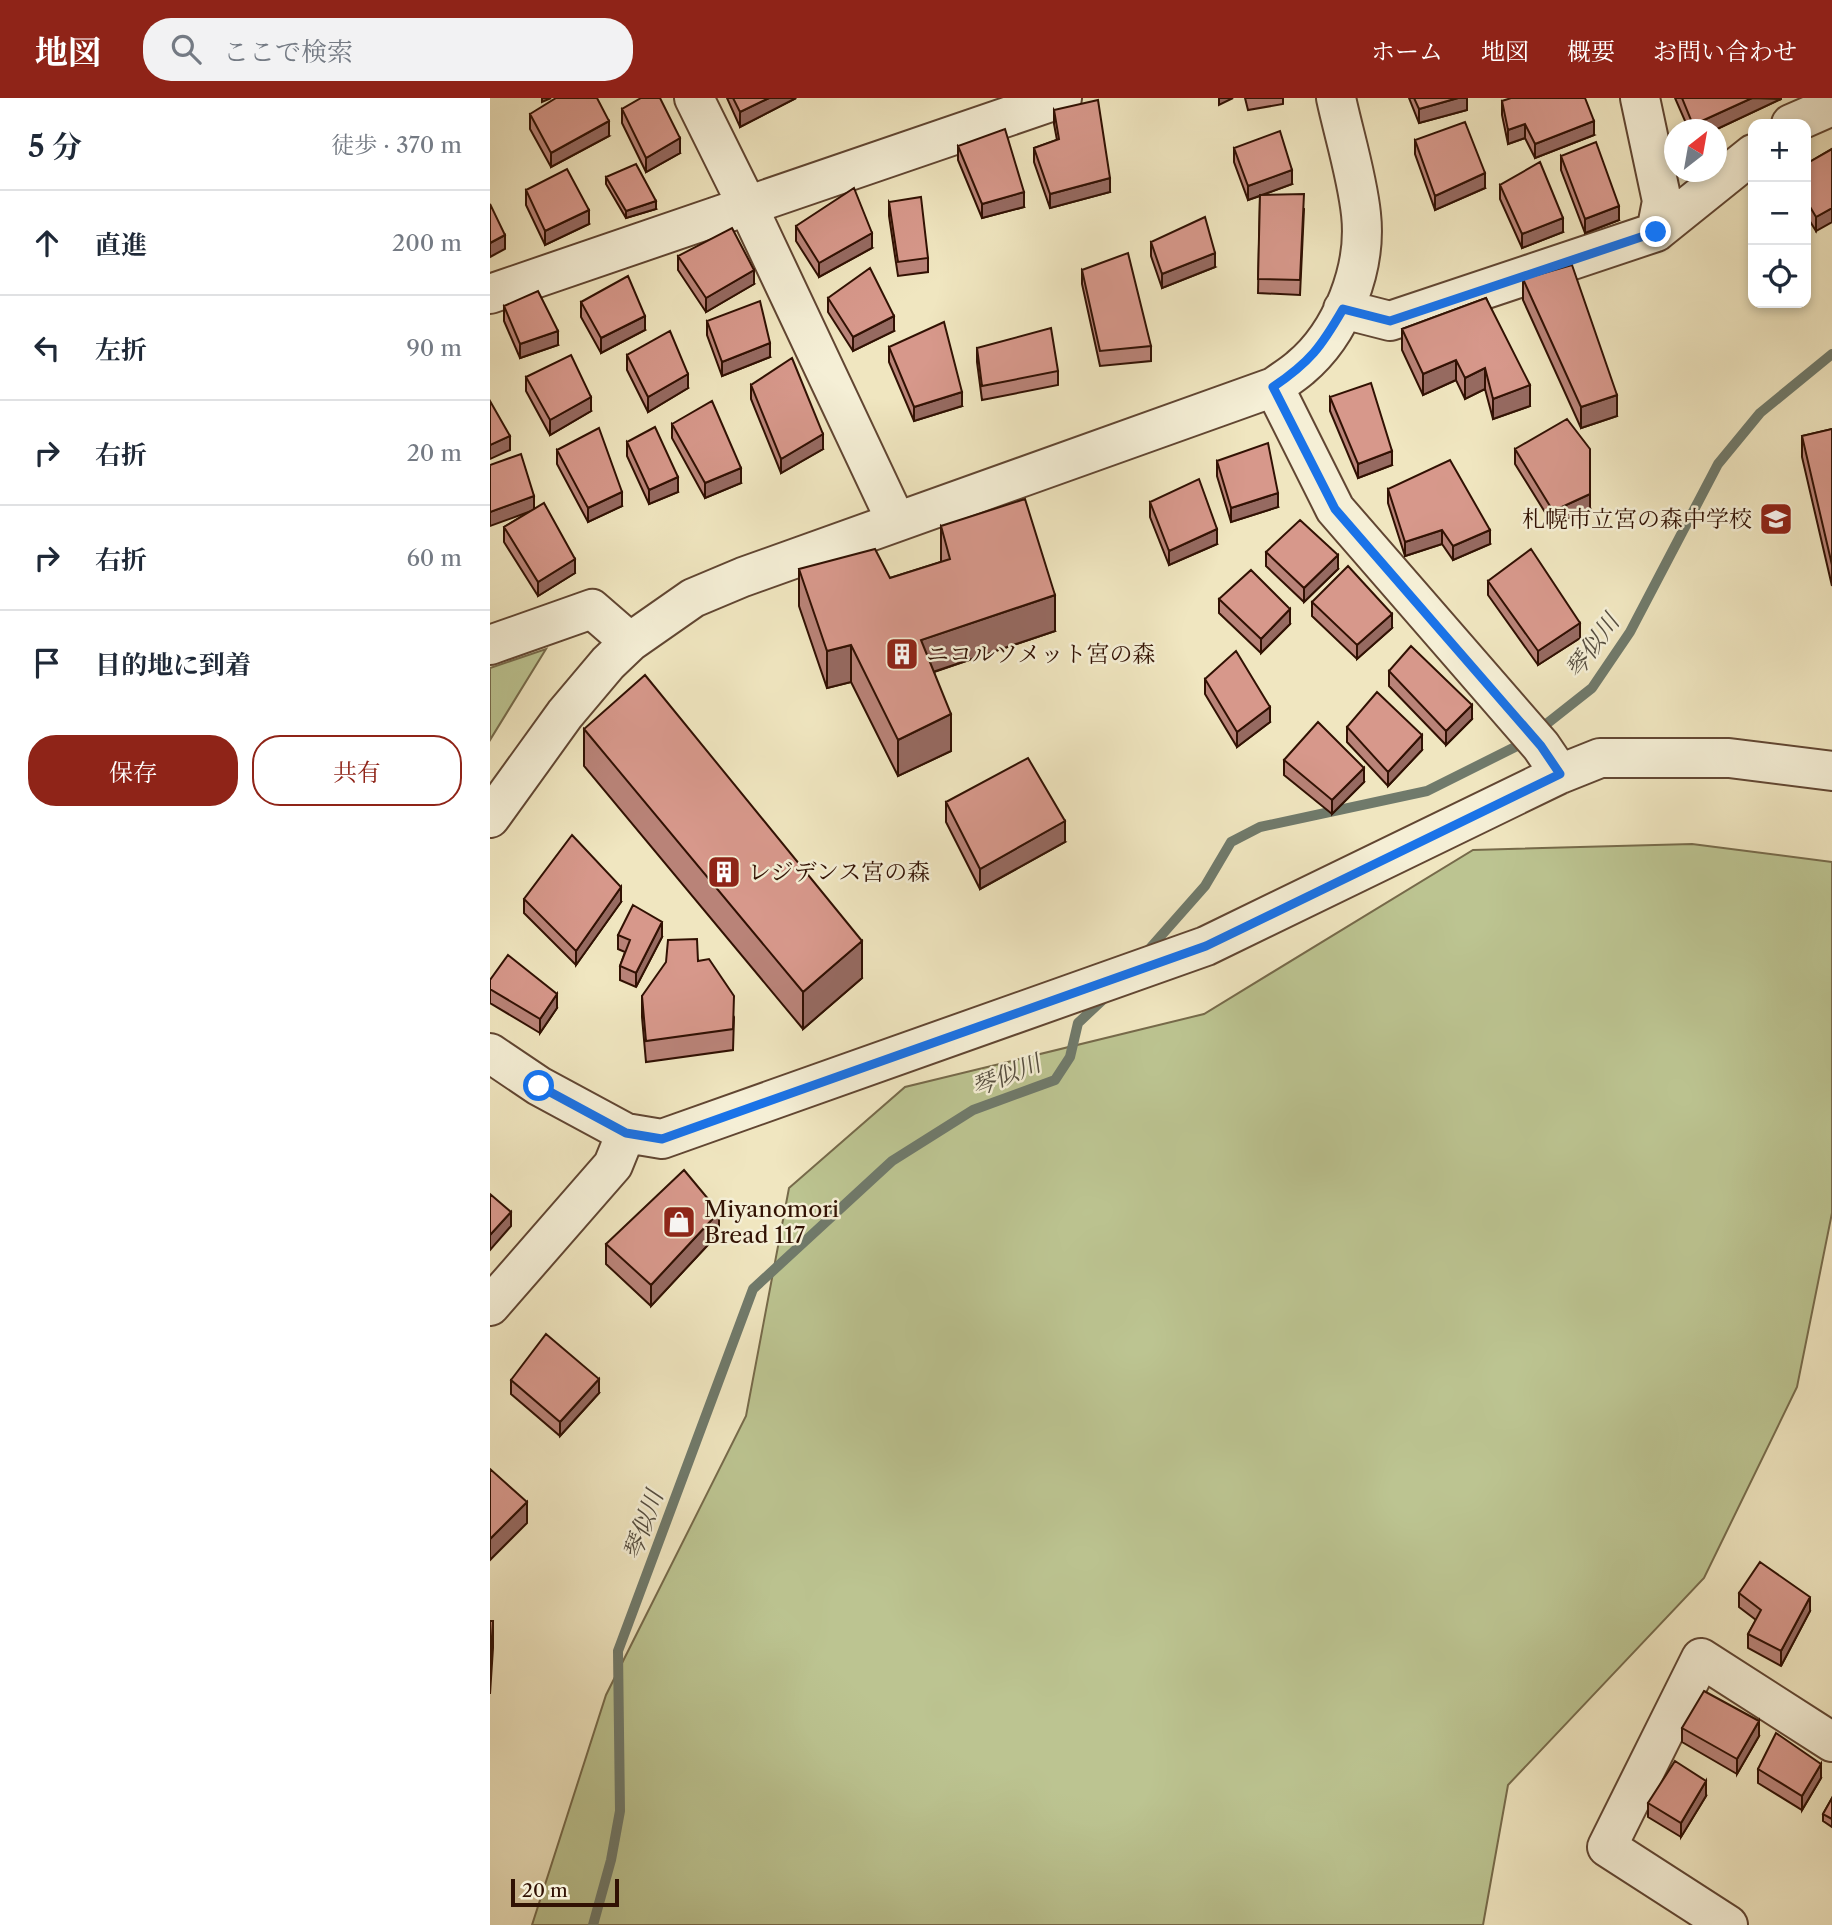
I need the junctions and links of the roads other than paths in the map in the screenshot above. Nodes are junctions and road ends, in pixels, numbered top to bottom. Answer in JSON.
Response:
{"nodes":[{"id":1,"x":694,"y":98,"type":"edge"},
{"id":2,"x":1062,"y":98,"type":"edge"},
{"id":3,"x":1336,"y":98,"type":"edge"},
{"id":4,"x":1640,"y":98,"type":"edge"},
{"id":5,"x":1832,"y":106,"type":"edge"},
{"id":6,"x":1802,"y":119,"type":"edge"},
{"id":7,"x":1748,"y":158,"type":"edge"},
{"id":8,"x":748,"y":207,"type":"junction"},
{"id":9,"x":1656,"y":232,"type":"junction"},
{"id":10,"x":490,"y":293,"type":"edge"},
{"id":11,"x":1343,"y":309,"type":"junction"},
{"id":12,"x":1273,"y":387,"type":"junction"},
{"id":13,"x":896,"y":521,"type":"junction"},
{"id":14,"x":630,"y":642,"type":"junction"},
{"id":15,"x":490,"y":645,"type":"edge"},
{"id":16,"x":1832,"y":771,"type":"edge"},
{"id":17,"x":1560,"y":774,"type":"junction"},
{"id":18,"x":490,"y":818,"type":"edge"},
{"id":19,"x":490,"y":1053,"type":"edge"},
{"id":20,"x":626,"y":1133,"type":"junction"},
{"id":21,"x":490,"y":1306,"type":"edge"},
{"id":22,"x":1832,"y":1742,"type":"edge"},
{"id":23,"x":1728,"y":1925,"type":"edge"}],
"edges":[{"from":1,"to":8,"type":"street"},
{"from":2,"to":8,"type":"street"},
{"from":3,"to":11,"type":"street"},
{"from":4,"to":9,"type":"street"},
{"from":5,"to":6,"type":"street"},
{"from":7,"to":9,"type":"street"},
{"from":8,"to":10,"type":"street"},
{"from":8,"to":13,"type":"street"},
{"from":9,"to":11,"type":"street"},
{"from":11,"to":12,"type":"street"},
{"from":12,"to":13,"type":"street"},
{"from":12,"to":17,"type":"street"},
{"from":13,"to":14,"type":"street"},
{"from":14,"to":15,"type":"street"},
{"from":14,"to":18,"type":"street"},
{"from":16,"to":17,"type":"street"},
{"from":17,"to":20,"type":"street"},
{"from":19,"to":20,"type":"street"},
{"from":20,"to":21,"type":"street"},
{"from":22,"to":23,"type":"street"}]}
